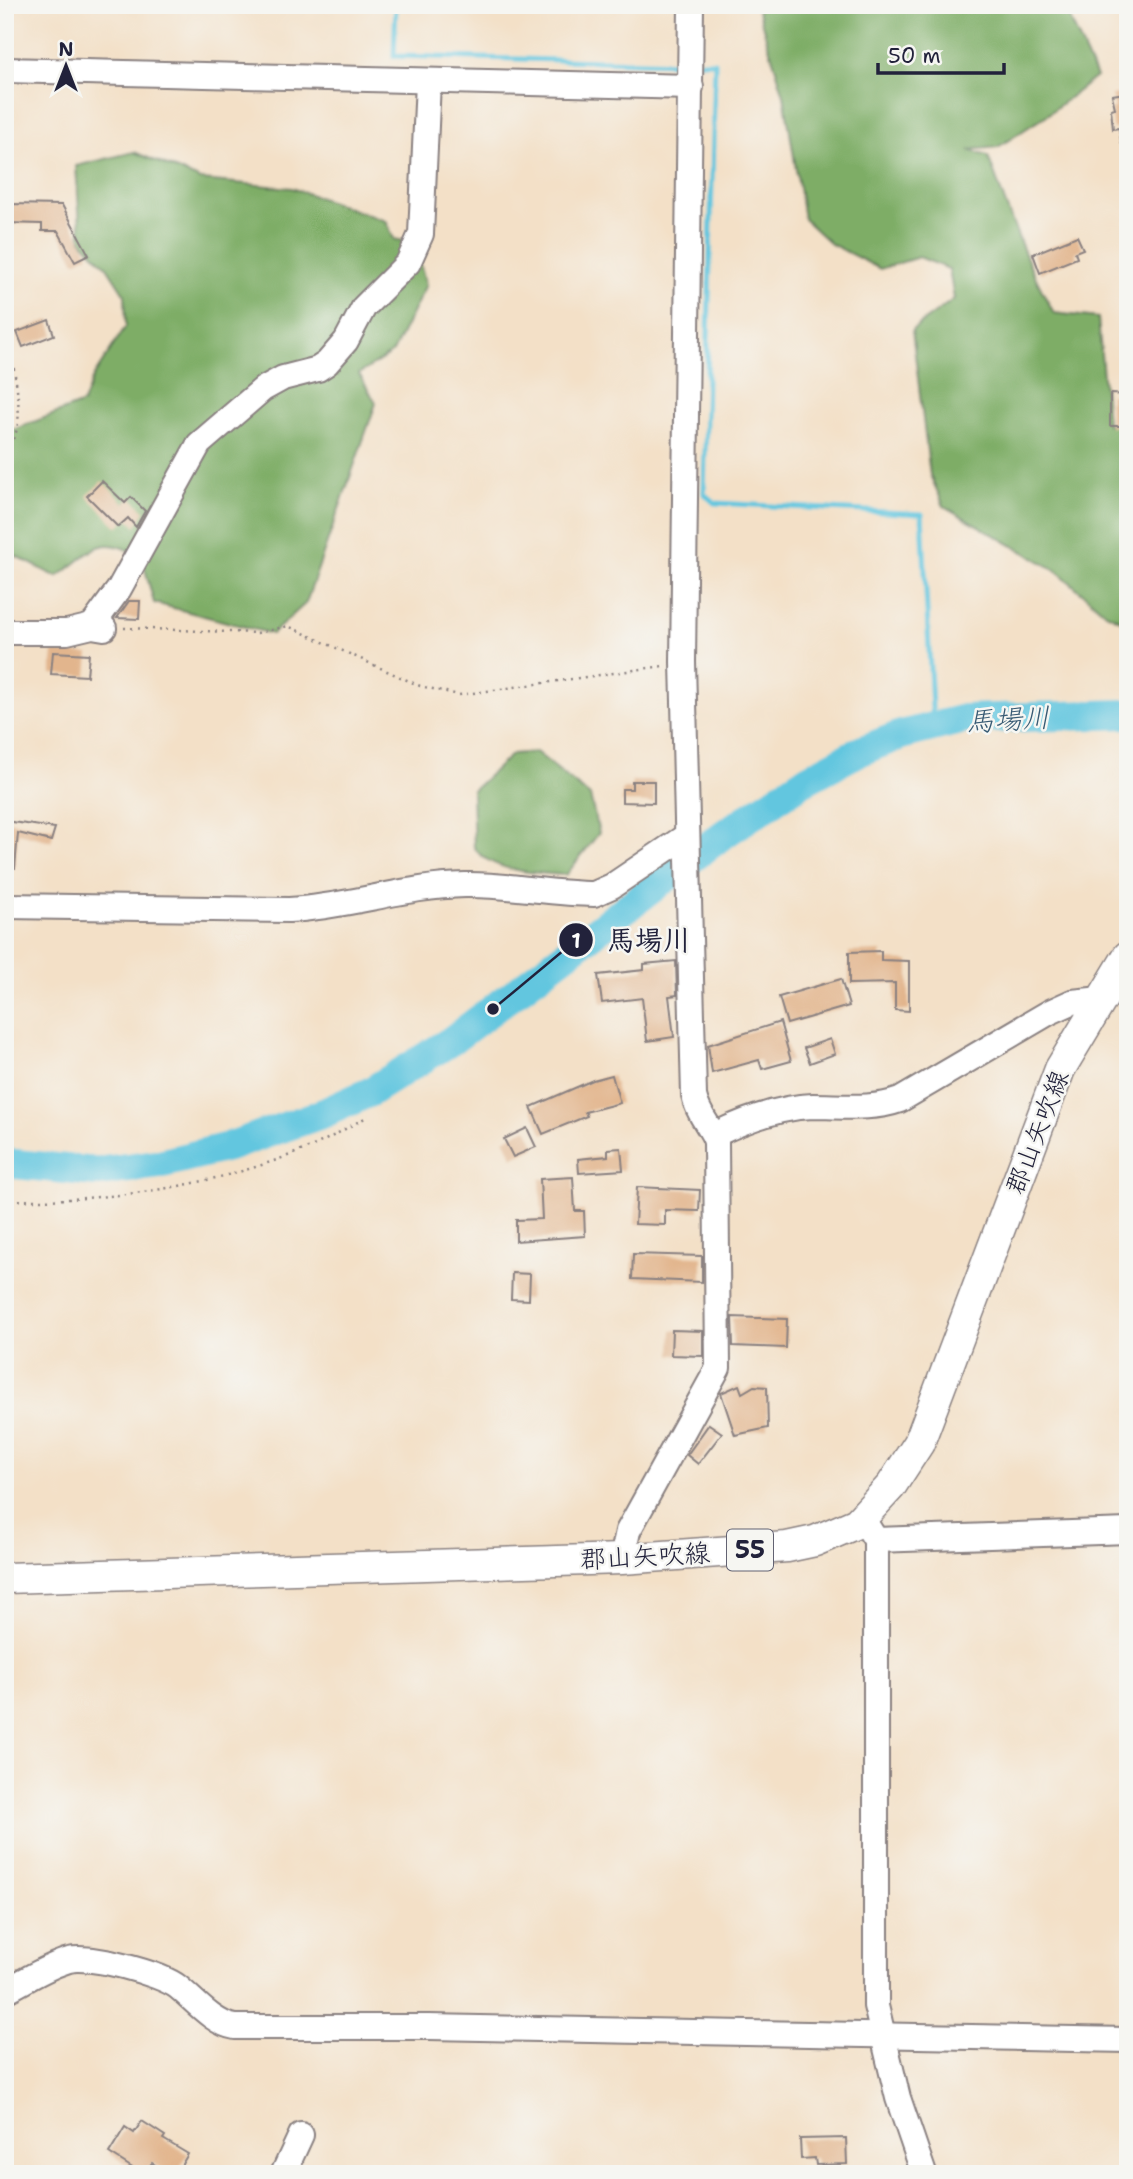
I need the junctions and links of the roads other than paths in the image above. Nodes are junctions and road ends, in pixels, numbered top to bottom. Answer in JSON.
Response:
{"nodes":[{"id":1,"x":691,"y":5,"type":"edge"},
{"id":2,"x":5,"y":70,"type":"edge"},
{"id":3,"x":428,"y":82,"type":"junction"},
{"id":4,"x":691,"y":87,"type":"junction"},
{"id":5,"x":5,"y":632,"type":"edge"},
{"id":6,"x":686,"y":840,"type":"junction"},
{"id":7,"x":5,"y":906,"type":"edge"},
{"id":8,"x":1117,"y":978,"type":"edge"},
{"id":9,"x":715,"y":1135,"type":"junction"},
{"id":10,"x":869,"y":1529,"type":"junction"},
{"id":11,"x":1128,"y":1531,"type":"edge"},
{"id":12,"x":622,"y":1559,"type":"junction"},
{"id":13,"x":5,"y":1578,"type":"edge"},
{"id":14,"x":5,"y":1991,"type":"edge"},
{"id":15,"x":881,"y":2036,"type":"junction"},
{"id":16,"x":1128,"y":2040,"type":"edge"},
{"id":17,"x":300,"y":2135,"type":"dead end"},
{"id":18,"x":283,"y":2174,"type":"edge"},
{"id":19,"x":924,"y":2174,"type":"edge"}],
"edges":[{"from":1,"to":4,"type":"street"},
{"from":2,"to":3,"type":"street"},
{"from":3,"to":4,"type":"street"},
{"from":3,"to":5,"type":"street"},
{"from":4,"to":6,"type":"street"},
{"from":6,"to":7,"type":"street"},
{"from":6,"to":9,"type":"street"},
{"from":8,"to":9,"type":"street"},
{"from":8,"to":10,"type":"main road","name":"郡山矢吹線","number":"55"},
{"from":9,"to":12,"type":"street"},
{"from":10,"to":11,"type":"street"},
{"from":10,"to":12,"type":"main road","name":"郡山矢吹線","number":"55"},
{"from":10,"to":15,"type":"street"},
{"from":12,"to":13,"type":"main road","name":"郡山矢吹線","number":"55"},
{"from":14,"to":15,"type":"street"},
{"from":15,"to":16,"type":"street"},
{"from":15,"to":19,"type":"street"},
{"from":17,"to":18,"type":"street"}]}
